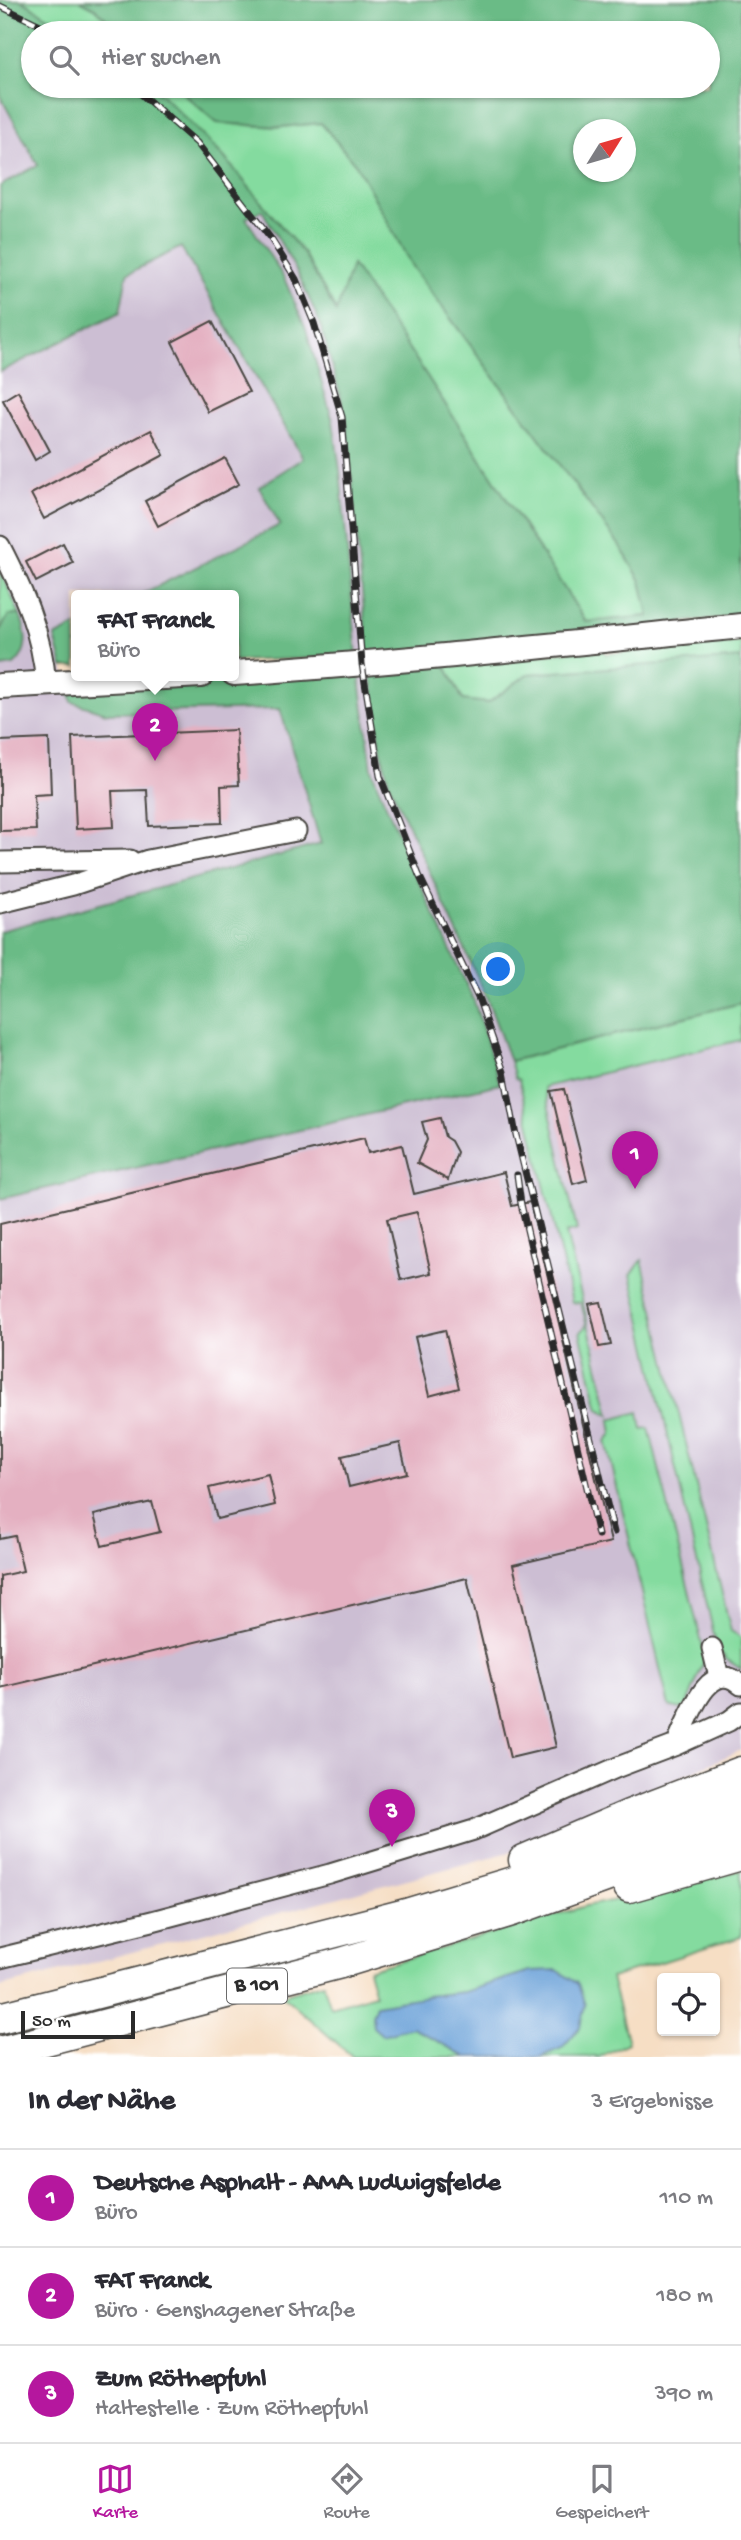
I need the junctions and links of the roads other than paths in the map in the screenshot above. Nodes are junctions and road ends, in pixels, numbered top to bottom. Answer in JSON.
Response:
{"nodes":[{"id":1,"x":0,"y":546,"type":"edge"},
{"id":2,"x":741,"y":626,"type":"edge"},
{"id":3,"x":239,"y":673,"type":"edge"},
{"id":4,"x":118,"y":681,"type":"edge"},
{"id":5,"x":46,"y":684,"type":"junction"},
{"id":6,"x":0,"y":686,"type":"edge"},
{"id":7,"x":296,"y":831,"type":"dead end"},
{"id":8,"x":69,"y":860,"type":"junction"},
{"id":9,"x":148,"y":860,"type":"junction"},
{"id":10,"x":0,"y":862,"type":"edge"},
{"id":11,"x":73,"y":885,"type":"junction"},
{"id":12,"x":0,"y":903,"type":"edge"},
{"id":13,"x":712,"y":1648,"type":"dead end"},
{"id":14,"x":719,"y":1677,"type":"junction"},
{"id":15,"x":741,"y":1685,"type":"edge"},
{"id":16,"x":697,"y":1703,"type":"junction"},
{"id":17,"x":741,"y":1712,"type":"edge"},
{"id":18,"x":718,"y":1726,"type":"junction"},
{"id":19,"x":676,"y":1745,"type":"junction"},
{"id":20,"x":741,"y":1772,"type":"edge"},
{"id":21,"x":741,"y":1802,"type":"edge"},
{"id":22,"x":741,"y":1828,"type":"edge"},
{"id":23,"x":741,"y":1855,"type":"edge"},
{"id":24,"x":512,"y":1912,"type":"junction"},
{"id":25,"x":297,"y":1943,"type":"junction"},
{"id":26,"x":0,"y":1958,"type":"edge"},
{"id":27,"x":0,"y":2018,"type":"edge"},
{"id":28,"x":0,"y":2052,"type":"edge"}],
"edges":[{"from":1,"to":5,"type":"street"},
{"from":2,"to":3,"type":"main road"},
{"from":4,"to":5,"type":"main road"},
{"from":5,"to":6,"type":"main road"},
{"from":7,"to":9,"type":"street"},
{"from":8,"to":9,"type":"street"},
{"from":8,"to":10,"type":"street"},
{"from":8,"to":11,"type":"street"},
{"from":9,"to":11,"type":"street"},
{"from":11,"to":12,"type":"street"},
{"from":13,"to":14,"type":"street"},
{"from":14,"to":15,"type":"street"},
{"from":14,"to":16,"type":"street"},
{"from":16,"to":18,"type":"street"},
{"from":16,"to":19,"type":"street"},
{"from":17,"to":18,"type":"street"},
{"from":18,"to":19,"type":"street"},
{"from":19,"to":26,"type":"street"},
{"from":20,"to":25,"type":"highway","number":"B 101"},
{"from":21,"to":25,"type":"highway","number":"B 101"},
{"from":22,"to":24,"type":"highway","number":"B 101"},
{"from":23,"to":24,"type":"highway","number":"B 101"},
{"from":24,"to":28,"type":"highway","number":"B 101"},
{"from":25,"to":27,"type":"highway","number":"B 101"}]}
